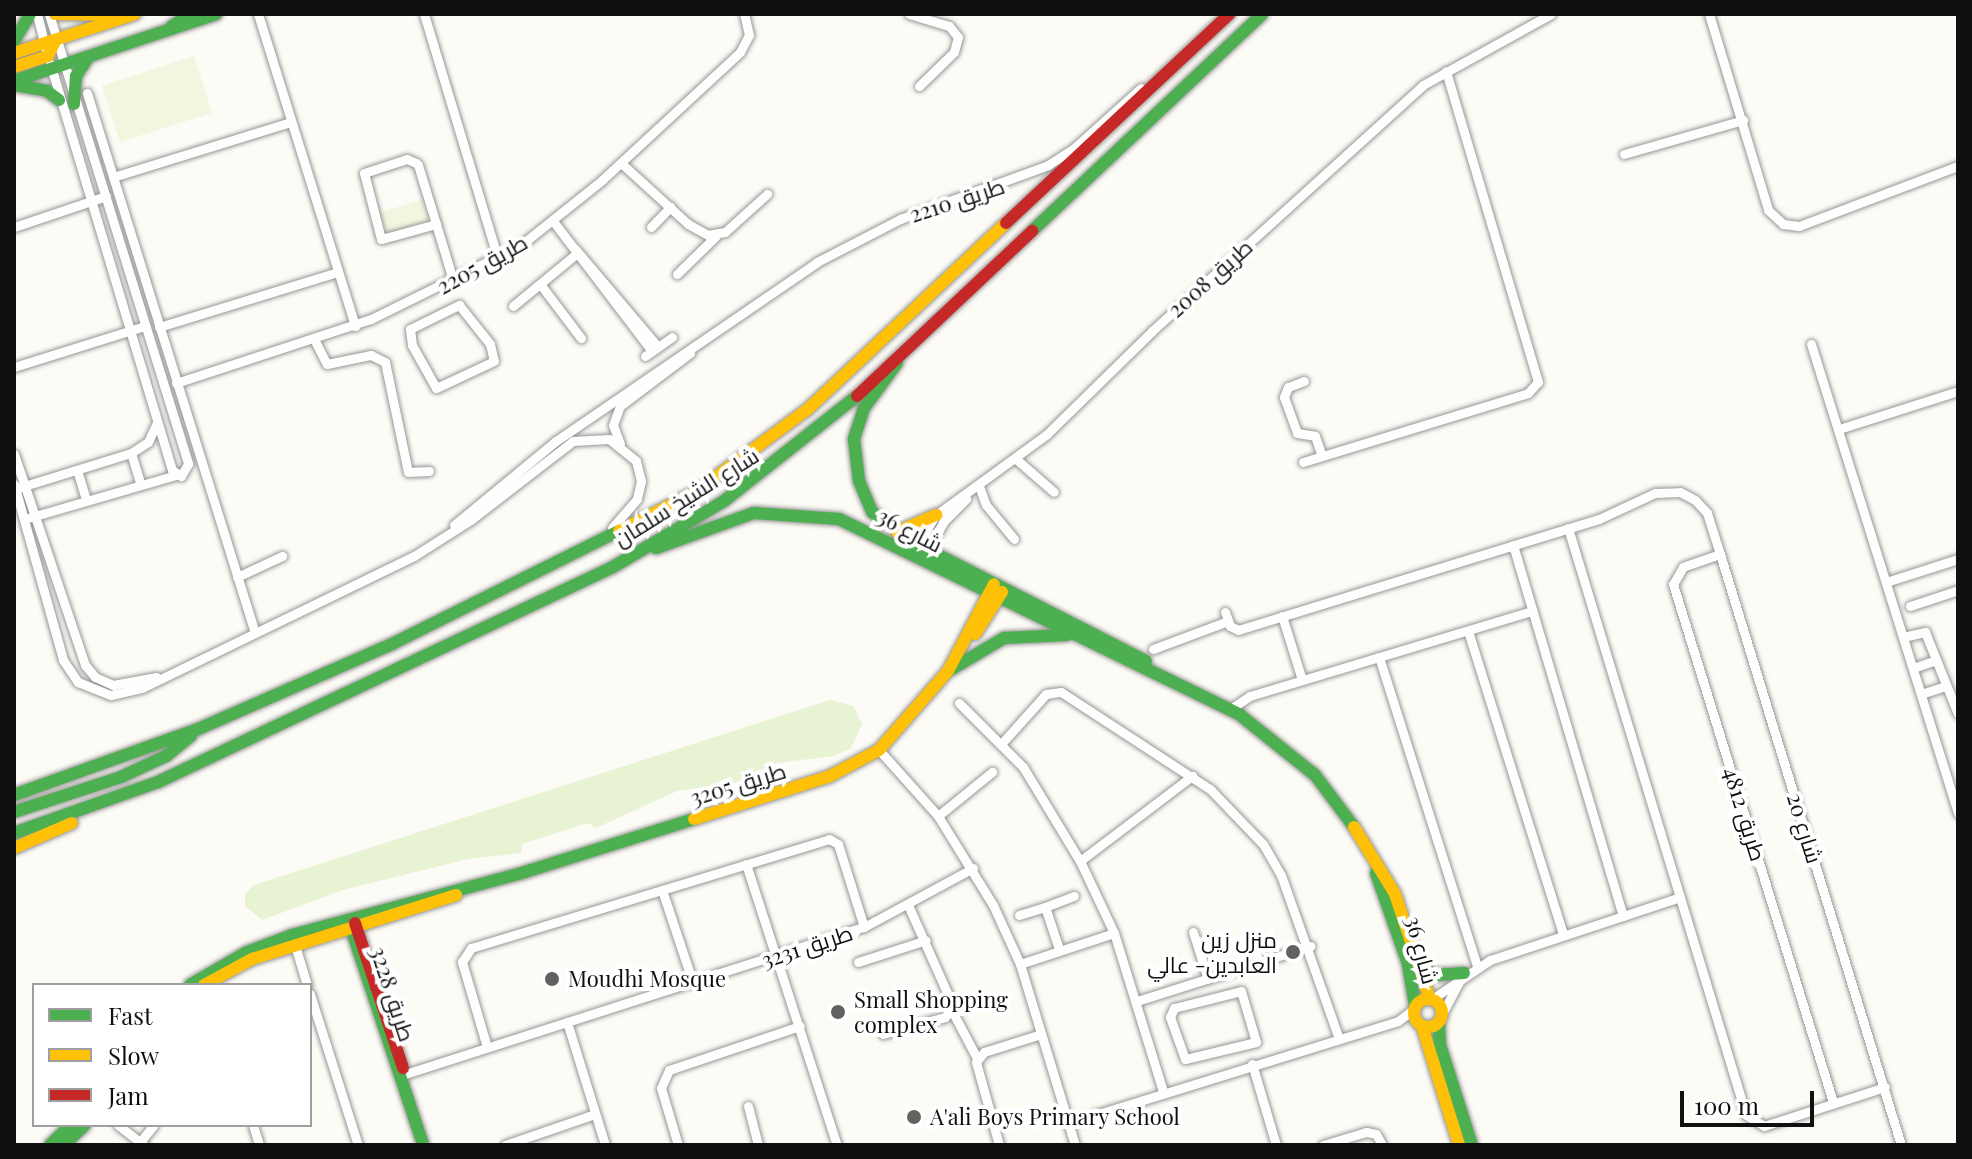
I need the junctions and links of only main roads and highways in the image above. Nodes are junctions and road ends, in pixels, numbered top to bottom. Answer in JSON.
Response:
{"nodes":[{"id":1,"x":30,"y":14,"type":"edge"},
{"id":2,"x":55,"y":14,"type":"edge"},
{"id":3,"x":135,"y":14,"type":"edge"},
{"id":4,"x":191,"y":14,"type":"edge"},
{"id":5,"x":216,"y":14,"type":"edge"},
{"id":6,"x":1229,"y":14,"type":"edge"},
{"id":7,"x":1262,"y":14,"type":"edge"},
{"id":8,"x":168,"y":32,"type":"junction"},
{"id":9,"x":14,"y":41,"type":"edge"},
{"id":10,"x":14,"y":53,"type":"edge"},
{"id":11,"x":52,"y":56,"type":"junction"},
{"id":12,"x":88,"y":58,"type":"junction"},
{"id":13,"x":14,"y":67,"type":"edge"},
{"id":14,"x":14,"y":83,"type":"edge"},
{"id":15,"x":59,"y":100,"type":"road end"},
{"id":16,"x":74,"y":104,"type":"road end"},
{"id":17,"x":899,"y":358,"type":"junction"},
{"id":18,"x":936,"y":515,"type":"road end"},
{"id":19,"x":897,"y":532,"type":"junction"},
{"id":20,"x":920,"y":551,"type":"junction"},
{"id":21,"x":613,"y":567,"type":"junction"},
{"id":22,"x":996,"y":592,"type":"junction"},
{"id":23,"x":1075,"y":636,"type":"junction"},
{"id":24,"x":948,"y":671,"type":"junction"},
{"id":25,"x":1175,"y":681,"type":"junction"},
{"id":26,"x":196,"y":730,"type":"junction"},
{"id":27,"x":61,"y":782,"type":"junction"},
{"id":28,"x":14,"y":786,"type":"edge"},
{"id":29,"x":14,"y":795,"type":"edge"},
{"id":30,"x":109,"y":803,"type":"junction"},
{"id":31,"x":14,"y":812,"type":"edge"},
{"id":32,"x":1348,"y":817,"type":"junction"},
{"id":33,"x":14,"y":833,"type":"edge"},
{"id":34,"x":14,"y":848,"type":"edge"},
{"id":35,"x":483,"y":884,"type":"junction"},
{"id":36,"x":352,"y":926,"type":"junction"},
{"id":37,"x":293,"y":940,"type":"junction"},
{"id":38,"x":1419,"y":966,"type":"junction"},
{"id":39,"x":1464,"y":973,"type":"road end"},
{"id":40,"x":193,"y":983,"type":"edge"},
{"id":41,"x":208,"y":983,"type":"edge"},
{"id":42,"x":1431,"y":999,"type":"junction"},
{"id":43,"x":1415,"y":1008,"type":"junction"},
{"id":44,"x":1440,"y":1018,"type":"junction"},
{"id":45,"x":1420,"y":1024,"type":"junction"},
{"id":46,"x":69,"y":1127,"type":"edge"},
{"id":47,"x":83,"y":1127,"type":"edge"},
{"id":48,"x":50,"y":1145,"type":"edge"},
{"id":49,"x":64,"y":1145,"type":"edge"},
{"id":50,"x":423,"y":1145,"type":"edge"},
{"id":51,"x":1459,"y":1145,"type":"edge"},
{"id":52,"x":1472,"y":1145,"type":"edge"}],
"edges":[{"from":1,"to":9,"type":"main road"},
{"from":2,"to":3,"type":"main road"},
{"from":3,"to":11,"type":"main road"},
{"from":4,"to":8,"type":"main road"},
{"from":5,"to":8,"type":"main road"},
{"from":6,"to":26,"type":"main road","name":"شارع الشيخ سلمان"},
{"from":7,"to":17,"type":"main road","name":"شارع الشيخ سلمان"},
{"from":8,"to":12,"type":"main road"},
{"from":10,"to":11,"type":"main road"},
{"from":11,"to":12,"type":"main road"},
{"from":11,"to":13,"type":"main road"},
{"from":11,"to":14,"type":"main road"},
{"from":12,"to":16,"type":"main road"},
{"from":14,"to":15,"type":"main road"},
{"from":17,"to":19,"type":"main road","name":"شارع 36"},
{"from":17,"to":21,"type":"main road","name":"شارع الشيخ سلمان"},
{"from":18,"to":19,"type":"main road"},
{"from":19,"to":20,"type":"main road","name":"شارع 36"},
{"from":20,"to":21,"type":"main road","name":"شارع 36"},
{"from":20,"to":22,"type":"main road","name":"شارع 36"},
{"from":21,"to":30,"type":"main road","name":"شارع الشيخ سلمان"},
{"from":22,"to":23,"type":"main road","name":"شارع 36"},
{"from":22,"to":24,"type":"main road","name":"طريق 3205"},
{"from":22,"to":25,"type":"main road","name":"شارع 36"},
{"from":23,"to":24,"type":"main road"},
{"from":23,"to":25,"type":"main road","name":"شارع 36"},
{"from":24,"to":35,"type":"main road","name":"طريق 3205"},
{"from":25,"to":32,"type":"main road","name":"شارع 36"},
{"from":26,"to":27,"type":"main road","name":"شارع الشيخ سلمان"},
{"from":26,"to":31,"type":"main road"},
{"from":27,"to":28,"type":"main road"},
{"from":27,"to":29,"type":"main road","name":"شارع الشيخ سلمان"},
{"from":30,"to":33,"type":"main road","name":"شارع الشيخ سلمان"},
{"from":30,"to":34,"type":"main road"},
{"from":32,"to":38,"type":"main road","name":"شارع 36"},
{"from":32,"to":43,"type":"main road","name":"شارع 36"},
{"from":35,"to":36,"type":"main road","name":"طريق 3205"},
{"from":35,"to":36,"type":"main road","name":"طريق 3205"},
{"from":36,"to":37,"type":"main road","name":"طريق 3205"},
{"from":36,"to":50,"type":"main road","name":"طريق 3228"},
{"from":37,"to":40,"type":"main road","name":"طريق 3205"},
{"from":37,"to":41,"type":"main road","name":"طريق 3205"},
{"from":38,"to":39,"type":"main road"},
{"from":38,"to":42,"type":"main road","name":"شارع 36"},
{"from":42,"to":43,"type":"main road"},
{"from":42,"to":44,"type":"main road","name":"شارع 36"},
{"from":43,"to":45,"type":"main road","name":"شارع 36"},
{"from":44,"to":45,"type":"main road"},
{"from":44,"to":52,"type":"main road"},
{"from":45,"to":51,"type":"main road"},
{"from":46,"to":48,"type":"main road"},
{"from":47,"to":49,"type":"main road"}]}
